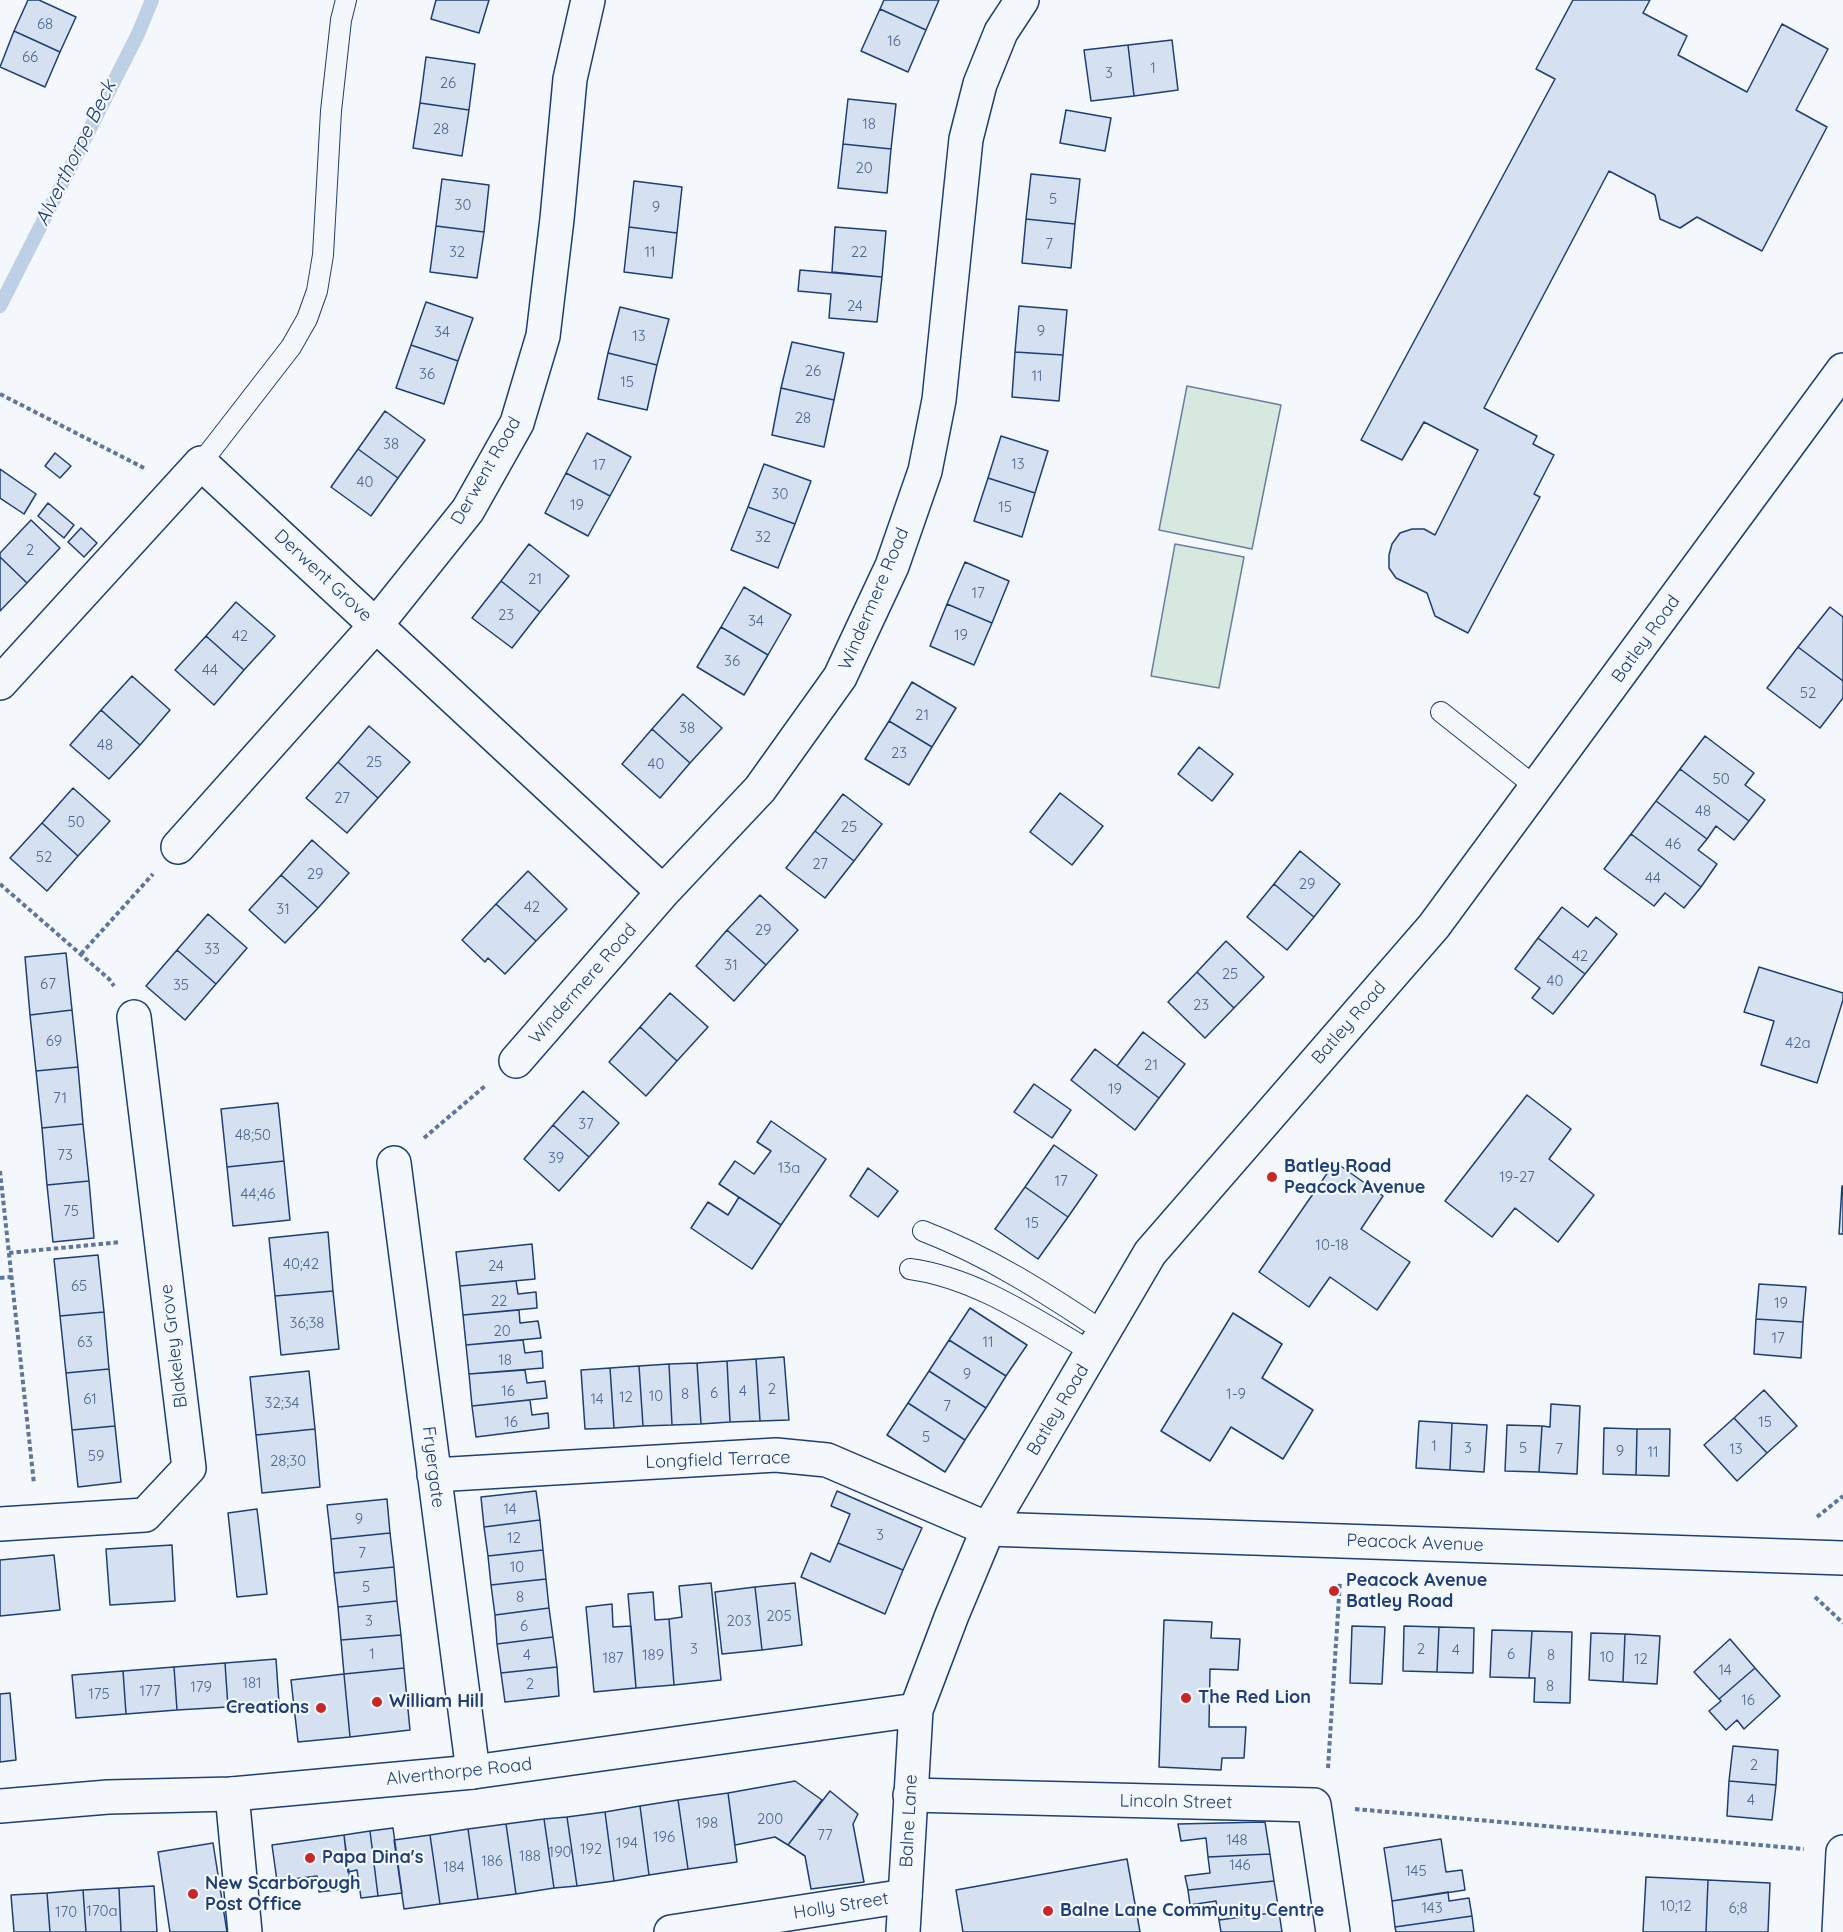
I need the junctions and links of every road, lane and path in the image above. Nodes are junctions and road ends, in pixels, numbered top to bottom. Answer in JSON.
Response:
{"nodes":[{"id":1,"x":346,"y":0,"type":"edge"},
{"id":2,"x":588,"y":0,"type":"edge"},
{"id":3,"x":1022,"y":0,"type":"edge"},
{"id":4,"x":1843,"y":370,"type":"edge"},
{"id":5,"x":0,"y":394,"type":"edge"},
{"id":6,"x":190,"y":474,"type":"junction"},
{"id":7,"x":376,"y":625,"type":"junction"},
{"id":8,"x":0,"y":683,"type":"edge"},
{"id":9,"x":1441,"y":712,"type":"dead end"},
{"id":10,"x":1537,"y":788,"type":"junction"},
{"id":11,"x":178,"y":847,"type":"joint"},
{"id":12,"x":0,"y":884,"type":"edge"},
{"id":13,"x":663,"y":892,"type":"junction"},
{"id":14,"x":81,"y":954,"type":"junction"},
{"id":15,"x":134,"y":1017,"type":"joint"},
{"id":16,"x":516,"y":1061,"type":"joint"},
{"id":17,"x":394,"y":1163,"type":"joint"},
{"id":18,"x":0,"y":1171,"type":"edge"},
{"id":19,"x":923,"y":1231,"type":"dead end"},
{"id":20,"x":161,"y":1238,"type":"junction"},
{"id":21,"x":9,"y":1253,"type":"junction"},
{"id":22,"x":910,"y":1269,"type":"dead end"},
{"id":23,"x":11,"y":1277,"type":"junction"},
{"id":24,"x":0,"y":1278,"type":"edge"},
{"id":25,"x":1098,"y":1342,"type":"junction"},
{"id":26,"x":434,"y":1475,"type":"junction"},
{"id":27,"x":38,"y":1520,"type":"junction"},
{"id":28,"x":0,"y":1524,"type":"edge"},
{"id":29,"x":988,"y":1529,"type":"junction"},
{"id":30,"x":1342,"y":1541,"type":"junction"},
{"id":31,"x":1843,"y":1558,"type":"edge"},
{"id":32,"x":916,"y":1710,"type":"junction"},
{"id":33,"x":473,"y":1772,"type":"junction"},
{"id":34,"x":232,"y":1794,"type":"junction"},
{"id":35,"x":910,"y":1796,"type":"junction"},
{"id":36,"x":1314,"y":1805,"type":"junction"},
{"id":37,"x":0,"y":1806,"type":"edge"},
{"id":38,"x":1843,"y":1853,"type":"edge"},
{"id":39,"x":904,"y":1896,"type":"junction"},
{"id":40,"x":245,"y":1932,"type":"edge"},
{"id":41,"x":671,"y":1932,"type":"edge"},
{"id":42,"x":903,"y":1932,"type":"edge"},
{"id":43,"x":1333,"y":1932,"type":"edge"},
{"id":44,"x":1839,"y":1932,"type":"edge"}],
"edges":[{"from":1,"to":6,"type":"lane"},
{"from":2,"to":7,"type":"street","name":"Derwent Road"},
{"from":3,"to":13,"type":"street","name":"Windermere Road"},
{"from":4,"to":10,"type":"street","name":"Batley Road"},
{"from":5,"to":6,"type":"path"},
{"from":6,"to":7,"type":"street","name":"Derwent Grove"},
{"from":6,"to":8,"type":"street"},
{"from":7,"to":11,"type":"street","name":"Derwent Road"},
{"from":7,"to":13,"type":"street","name":"Derwent Grove"},
{"from":9,"to":10,"type":"lane"},
{"from":10,"to":25,"type":"street","name":"Batley Road"},
{"from":11,"to":14,"type":"path"},
{"from":12,"to":14,"type":"path"},
{"from":13,"to":16,"type":"street","name":"Windermere Road"},
{"from":14,"to":15,"type":"path"},
{"from":15,"to":20,"type":"street","name":"Blakeley Grove"},
{"from":16,"to":17,"type":"path"},
{"from":17,"to":26,"type":"street","name":"Fryergate"},
{"from":18,"to":21,"type":"path"},
{"from":19,"to":25,"type":"lane"},
{"from":20,"to":21,"type":"path"},
{"from":20,"to":27,"type":"street","name":"Blakeley Grove"},
{"from":21,"to":23,"type":"path"},
{"from":22,"to":25,"type":"lane"},
{"from":23,"to":24,"type":"path"},
{"from":23,"to":27,"type":"path"},
{"from":25,"to":29,"type":"street","name":"Batley Road"},
{"from":26,"to":29,"type":"street","name":"Longfield Terrace"},
{"from":26,"to":33,"type":"street","name":"Fryergate"},
{"from":27,"to":28,"type":"street","name":"Blakeley Grove"},
{"from":29,"to":30,"type":"street","name":"Peacock Avenue"},
{"from":29,"to":32,"type":"street","name":"Batley Road"},
{"from":30,"to":31,"type":"street","name":"Peacock Avenue"},
{"from":30,"to":36,"type":"path"},
{"from":32,"to":33,"type":"street","name":"Alverthorpe Road"},
{"from":32,"to":35,"type":"street","name":"Balne Lane"},
{"from":33,"to":34,"type":"street","name":"Alverthorpe Road"},
{"from":34,"to":37,"type":"street","name":"Alverthorpe Road"},
{"from":34,"to":40,"type":"street"},
{"from":35,"to":36,"type":"street","name":"Lincoln Street"},
{"from":35,"to":39,"type":"street","name":"Balne Lane"},
{"from":36,"to":38,"type":"path"},
{"from":36,"to":43,"type":"street"},
{"from":38,"to":44,"type":"street"},
{"from":39,"to":41,"type":"street","name":"Holly Street"},
{"from":39,"to":42,"type":"street","name":"Balne Lane"}]}
